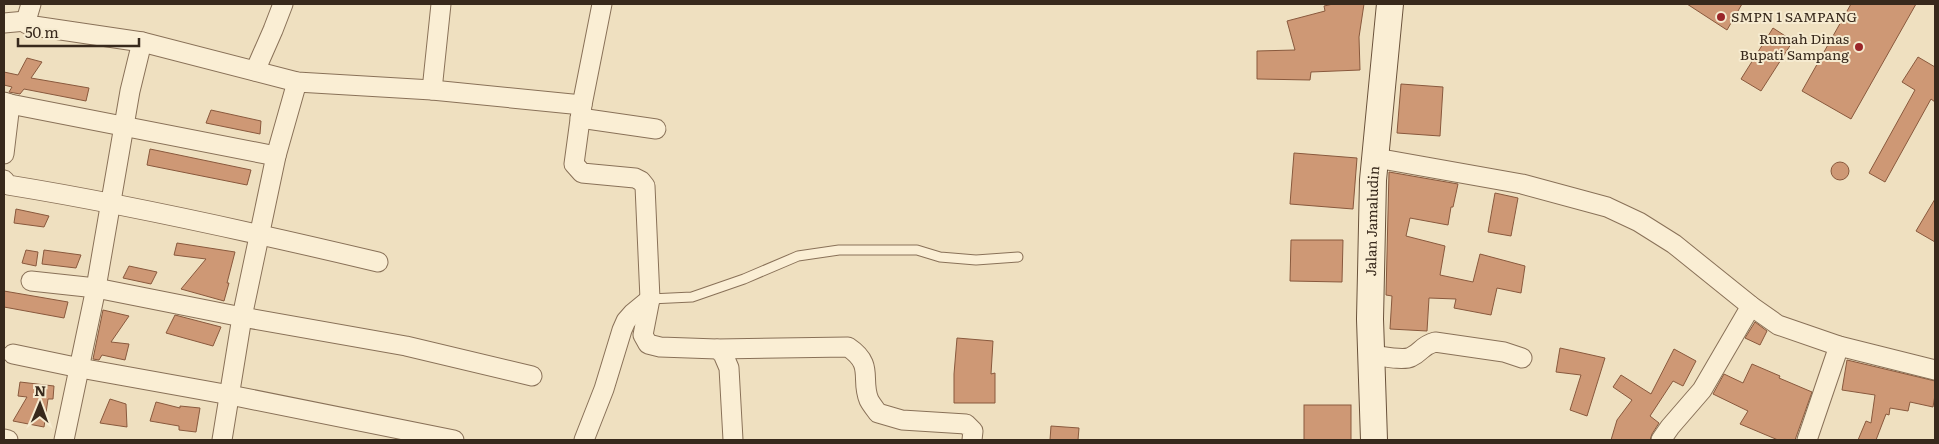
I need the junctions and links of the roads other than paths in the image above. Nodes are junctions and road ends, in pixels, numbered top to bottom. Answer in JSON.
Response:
{"nodes":[{"id":1,"x":283,"y":4,"type":"edge"},
{"id":2,"x":441,"y":4,"type":"edge"},
{"id":3,"x":602,"y":4,"type":"edge"},
{"id":4,"x":1390,"y":4,"type":"edge"},
{"id":5,"x":29,"y":12,"type":"edge"},
{"id":6,"x":4,"y":23,"type":"edge"},
{"id":7,"x":142,"y":42,"type":"junction"},
{"id":8,"x":255,"y":71,"type":"junction"},
{"id":9,"x":297,"y":82,"type":"junction"},
{"id":10,"x":432,"y":90,"type":"junction"},
{"id":11,"x":7,"y":103,"type":"edge"},
{"id":12,"x":581,"y":112,"type":"junction"},
{"id":13,"x":124,"y":127,"type":"junction"},
{"id":14,"x":656,"y":129,"type":"dead end"},
{"id":15,"x":4,"y":154,"type":"edge"},
{"id":16,"x":276,"y":156,"type":"junction"},
{"id":17,"x":1376,"y":158,"type":"junction"},
{"id":18,"x":4,"y":180,"type":"edge"},
{"id":19,"x":110,"y":203,"type":"junction"},
{"id":20,"x":260,"y":234,"type":"junction"},
{"id":21,"x":1018,"y":257,"type":"dead end"},
{"id":22,"x":378,"y":262,"type":"dead end"},
{"id":23,"x":31,"y":281,"type":"dead end"},
{"id":24,"x":96,"y":288,"type":"junction"},
{"id":25,"x":650,"y":299,"type":"junction"},
{"id":26,"x":1751,"y":306,"type":"junction"},
{"id":27,"x":242,"y":317,"type":"junction"},
{"id":28,"x":1839,"y":346,"type":"junction"},
{"id":29,"x":717,"y":349,"type":"junction"},
{"id":30,"x":13,"y":354,"type":"dead end"},
{"id":31,"x":1371,"y":356,"type":"junction"},
{"id":32,"x":1522,"y":358,"type":"dead end"},
{"id":33,"x":80,"y":368,"type":"junction"},
{"id":34,"x":1935,"y":370,"type":"edge"},
{"id":35,"x":532,"y":376,"type":"dead end"},
{"id":36,"x":230,"y":395,"type":"junction"},
{"id":37,"x":4,"y":440,"type":"edge"},
{"id":38,"x":8,"y":440,"type":"edge"},
{"id":39,"x":64,"y":440,"type":"edge"},
{"id":40,"x":222,"y":440,"type":"edge"},
{"id":41,"x":454,"y":440,"type":"edge"},
{"id":42,"x":584,"y":440,"type":"edge"},
{"id":43,"x":733,"y":440,"type":"edge"},
{"id":44,"x":972,"y":440,"type":"edge"},
{"id":45,"x":1374,"y":440,"type":"edge"},
{"id":46,"x":1661,"y":440,"type":"edge"},
{"id":47,"x":1807,"y":440,"type":"edge"}],
"edges":[{"from":1,"to":8,"type":"street"},
{"from":2,"to":10,"type":"street"},
{"from":3,"to":12,"type":"street"},
{"from":4,"to":17,"type":"street","name":"Jalan Jamaludin"},
{"from":5,"to":6,"type":"street"},
{"from":5,"to":7,"type":"street"},
{"from":7,"to":8,"type":"street"},
{"from":7,"to":13,"type":"street"},
{"from":8,"to":9,"type":"street"},
{"from":9,"to":10,"type":"street"},
{"from":9,"to":16,"type":"street"},
{"from":10,"to":12,"type":"street"},
{"from":11,"to":13,"type":"street"},
{"from":11,"to":15,"type":"street"},
{"from":12,"to":14,"type":"street"},
{"from":12,"to":25,"type":"street"},
{"from":13,"to":16,"type":"street"},
{"from":13,"to":19,"type":"street"},
{"from":16,"to":20,"type":"street"},
{"from":17,"to":26,"type":"street"},
{"from":17,"to":31,"type":"street","name":"Jalan Jamaludin"},
{"from":18,"to":19,"type":"street"},
{"from":19,"to":20,"type":"street"},
{"from":19,"to":24,"type":"street"},
{"from":20,"to":22,"type":"street"},
{"from":20,"to":27,"type":"street"},
{"from":21,"to":25,"type":"lane"},
{"from":23,"to":24,"type":"street"},
{"from":24,"to":27,"type":"street"},
{"from":24,"to":33,"type":"street"},
{"from":25,"to":29,"type":"street"},
{"from":25,"to":42,"type":"street"},
{"from":26,"to":28,"type":"street"},
{"from":26,"to":46,"type":"street"},
{"from":27,"to":35,"type":"street"},
{"from":27,"to":36,"type":"street"},
{"from":28,"to":34,"type":"street"},
{"from":28,"to":47,"type":"street"},
{"from":29,"to":43,"type":"street"},
{"from":29,"to":44,"type":"street"},
{"from":30,"to":33,"type":"street"},
{"from":31,"to":32,"type":"street"},
{"from":31,"to":45,"type":"street","name":"Jalan Jamaludin"},
{"from":33,"to":36,"type":"street"},
{"from":33,"to":39,"type":"street"},
{"from":36,"to":40,"type":"street"},
{"from":36,"to":41,"type":"street"},
{"from":37,"to":38,"type":"street"}]}
